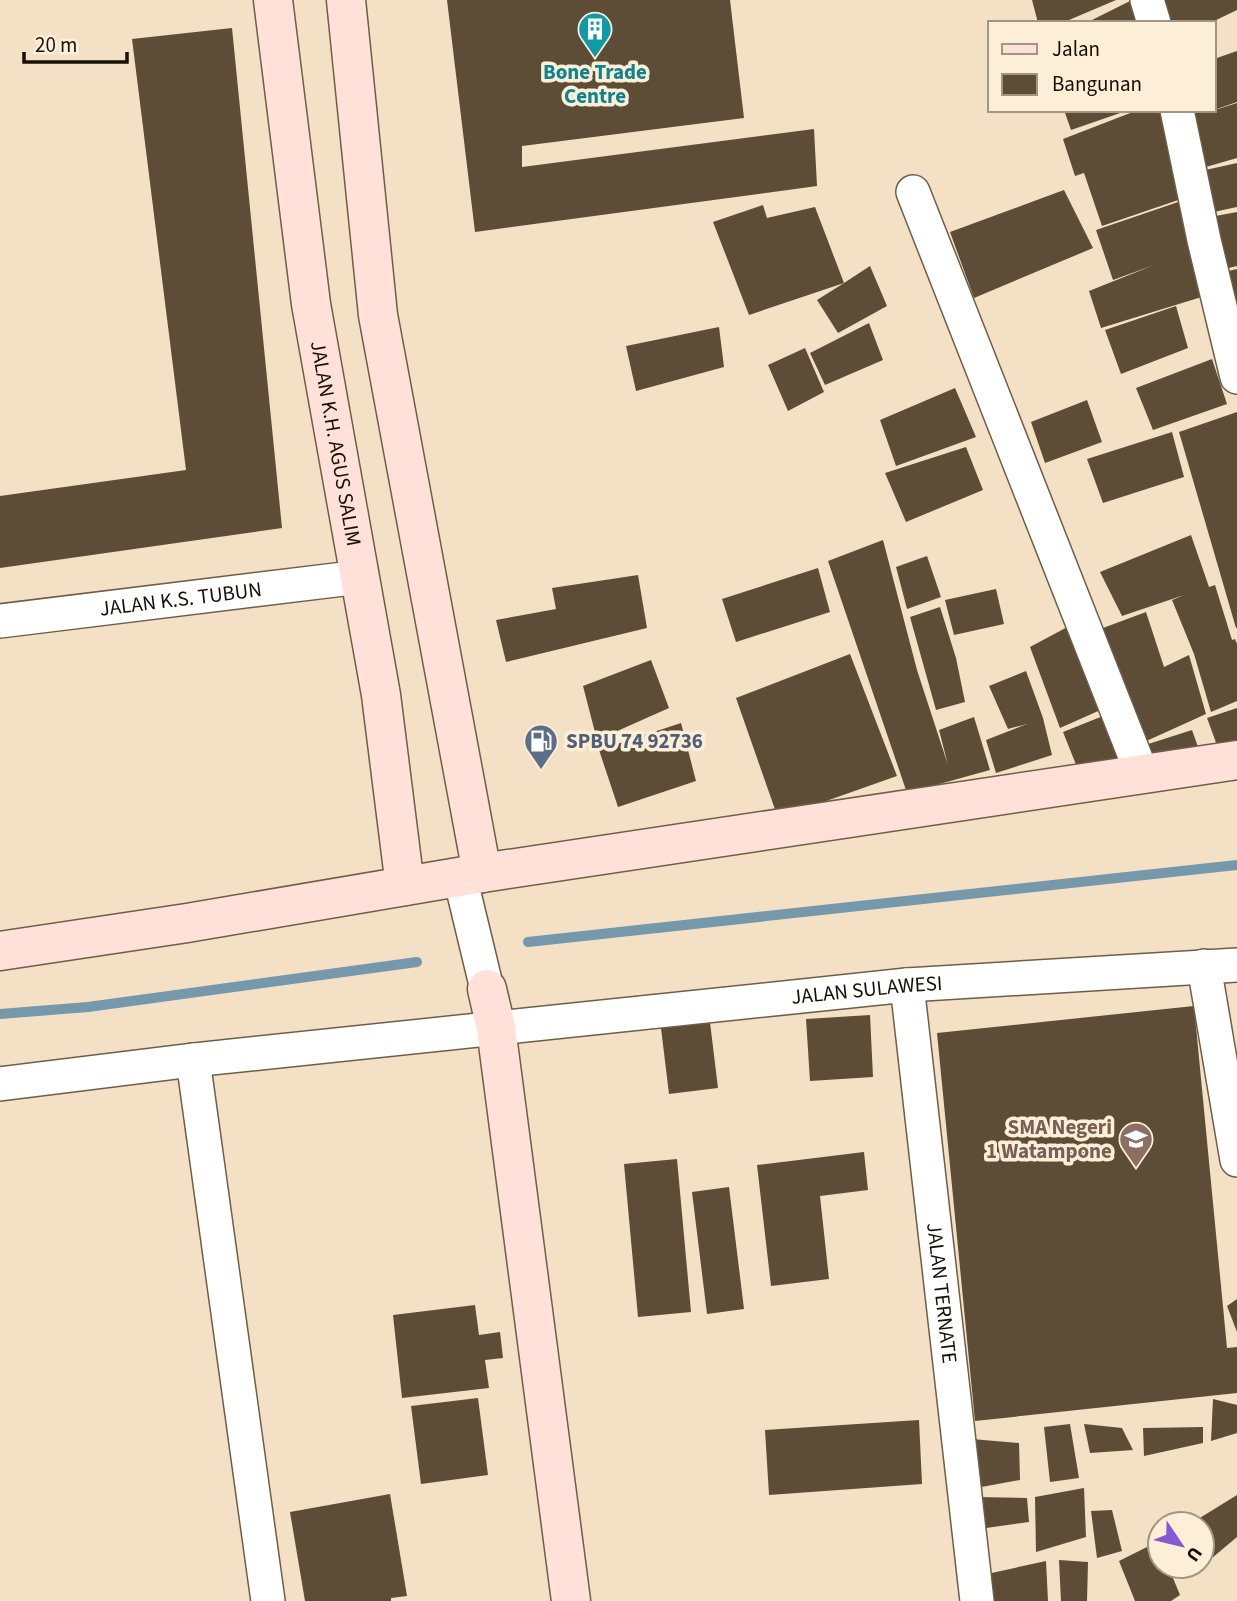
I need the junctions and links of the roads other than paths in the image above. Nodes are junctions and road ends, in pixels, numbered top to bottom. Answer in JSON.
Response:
{"nodes":[{"id":1,"x":273,"y":0,"type":"edge"},
{"id":2,"x":346,"y":0,"type":"edge"},
{"id":3,"x":1147,"y":0,"type":"edge"},
{"id":4,"x":1153,"y":21,"type":"edge"},
{"id":5,"x":1177,"y":112,"type":"edge"},
{"id":6,"x":913,"y":192,"type":"dead end"},
{"id":7,"x":1237,"y":377,"type":"edge"},
{"id":8,"x":360,"y":577,"type":"junction"},
{"id":9,"x":0,"y":621,"type":"edge"},
{"id":10,"x":1237,"y":760,"type":"edge"},
{"id":11,"x":1142,"y":774,"type":"junction"},
{"id":12,"x":471,"y":875,"type":"junction"},
{"id":13,"x":405,"y":886,"type":"junction"},
{"id":14,"x":0,"y":951,"type":"edge"},
{"id":15,"x":1237,"y":965,"type":"edge"},
{"id":16,"x":1204,"y":967,"type":"junction"},
{"id":17,"x":906,"y":985,"type":"junction"},
{"id":18,"x":487,"y":989,"type":"joint"},
{"id":19,"x":496,"y":1028,"type":"junction"},
{"id":20,"x":193,"y":1060,"type":"junction"},
{"id":21,"x":0,"y":1084,"type":"edge"},
{"id":22,"x":1237,"y":1160,"type":"edge"},
{"id":23,"x":268,"y":1601,"type":"edge"},
{"id":24,"x":571,"y":1601,"type":"edge"},
{"id":25,"x":977,"y":1601,"type":"edge"}],
"edges":[{"from":1,"to":8,"type":"street","name":"JALAN K.H. AGUS SALIM"},
{"from":2,"to":12,"type":"street"},
{"from":3,"to":4,"type":"street"},
{"from":5,"to":7,"type":"street"},
{"from":6,"to":11,"type":"street"},
{"from":8,"to":9,"type":"street","name":"JALAN K.S. TUBUN"},
{"from":8,"to":13,"type":"street","name":"JALAN K.H. AGUS SALIM"},
{"from":10,"to":11,"type":"street"},
{"from":11,"to":12,"type":"street"},
{"from":12,"to":13,"type":"street"},
{"from":12,"to":18,"type":"street"},
{"from":13,"to":14,"type":"street"},
{"from":15,"to":16,"type":"street","name":"JALAN SULAWESI"},
{"from":16,"to":17,"type":"street","name":"JALAN SULAWESI"},
{"from":16,"to":22,"type":"street"},
{"from":17,"to":19,"type":"street","name":"JALAN SULAWESI"},
{"from":17,"to":25,"type":"street","name":"JALAN TERNATE"},
{"from":18,"to":19,"type":"street"},
{"from":19,"to":20,"type":"street","name":"JALAN SULAWESI"},
{"from":19,"to":24,"type":"street"},
{"from":20,"to":21,"type":"street","name":"JALAN SULAWESI"},
{"from":20,"to":23,"type":"street"}]}
